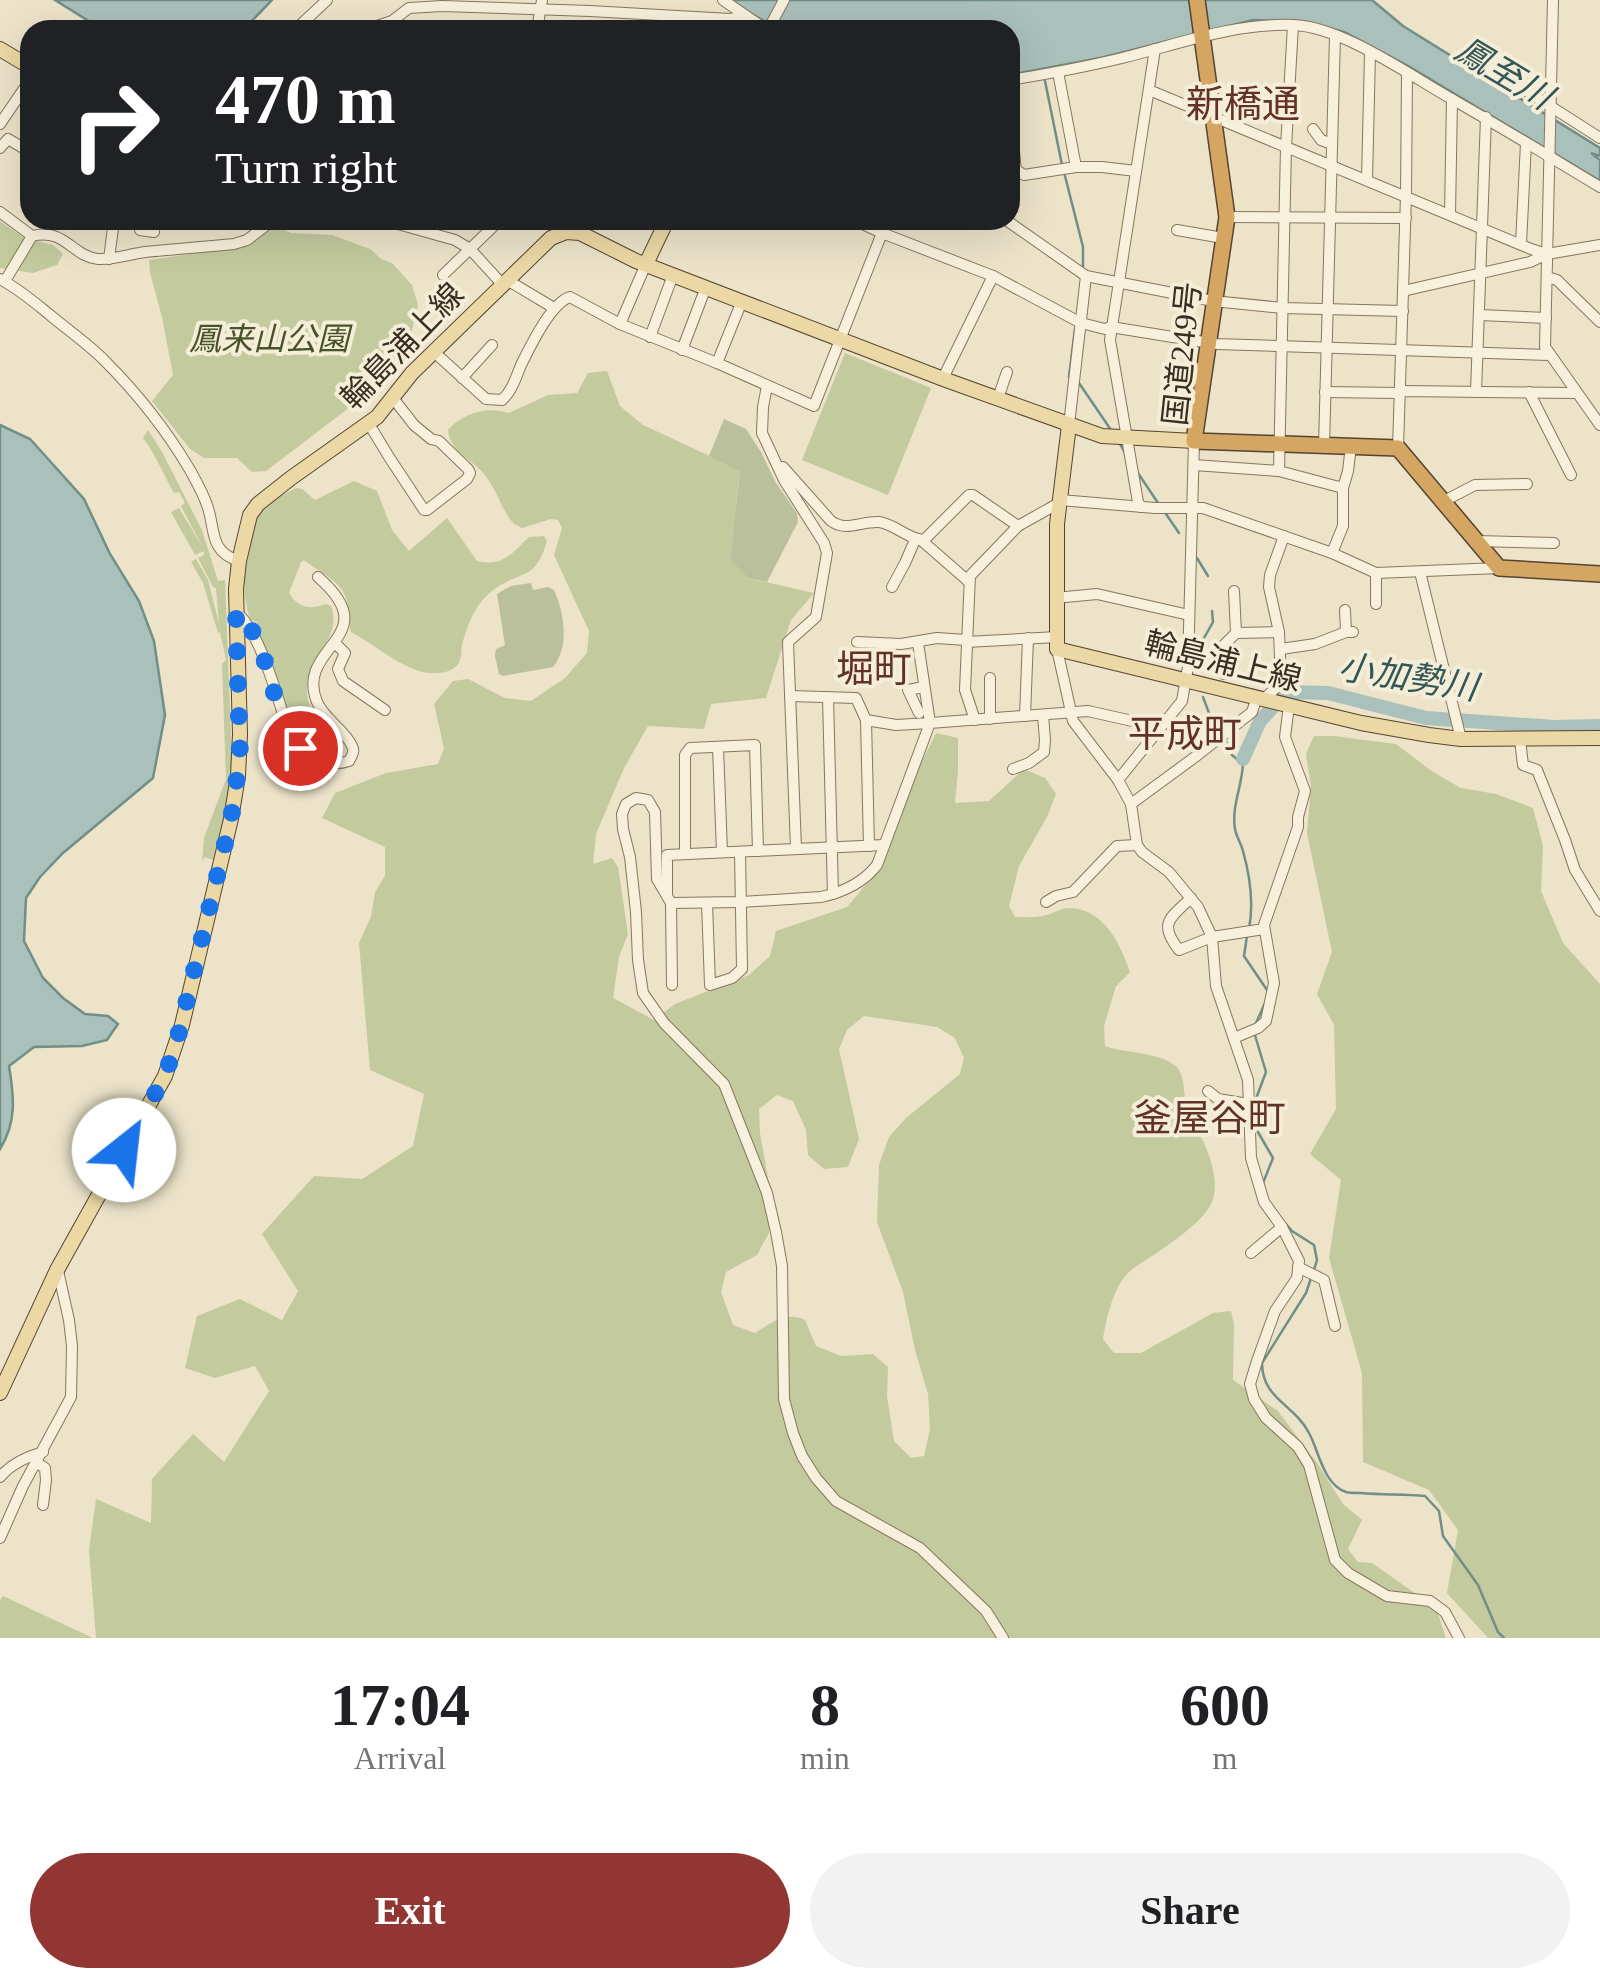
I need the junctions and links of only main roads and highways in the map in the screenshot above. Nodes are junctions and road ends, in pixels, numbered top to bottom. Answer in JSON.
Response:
{"nodes":[{"id":1,"x":1197,"y":0,"type":"edge"},
{"id":2,"x":662,"y":230,"type":"edge"},
{"id":3,"x":646,"y":264,"type":"junction"},
{"id":4,"x":1069,"y":426,"type":"junction"},
{"id":5,"x":1194,"y":441,"type":"junction"},
{"id":6,"x":1600,"y":574,"type":"edge"},
{"id":7,"x":1600,"y":738,"type":"edge"},
{"id":8,"x":0,"y":1393,"type":"edge"}],
"edges":[{"from":1,"to":5,"type":"highway","name":"国道249号"},
{"from":2,"to":3,"type":"main road"},
{"from":3,"to":4,"type":"main road"},
{"from":3,"to":8,"type":"main road","name":"輪島浦上線"},
{"from":4,"to":5,"type":"main road"},
{"from":4,"to":7,"type":"main road","name":"輪島浦上線"},
{"from":5,"to":6,"type":"highway","name":"国道249号"}]}
